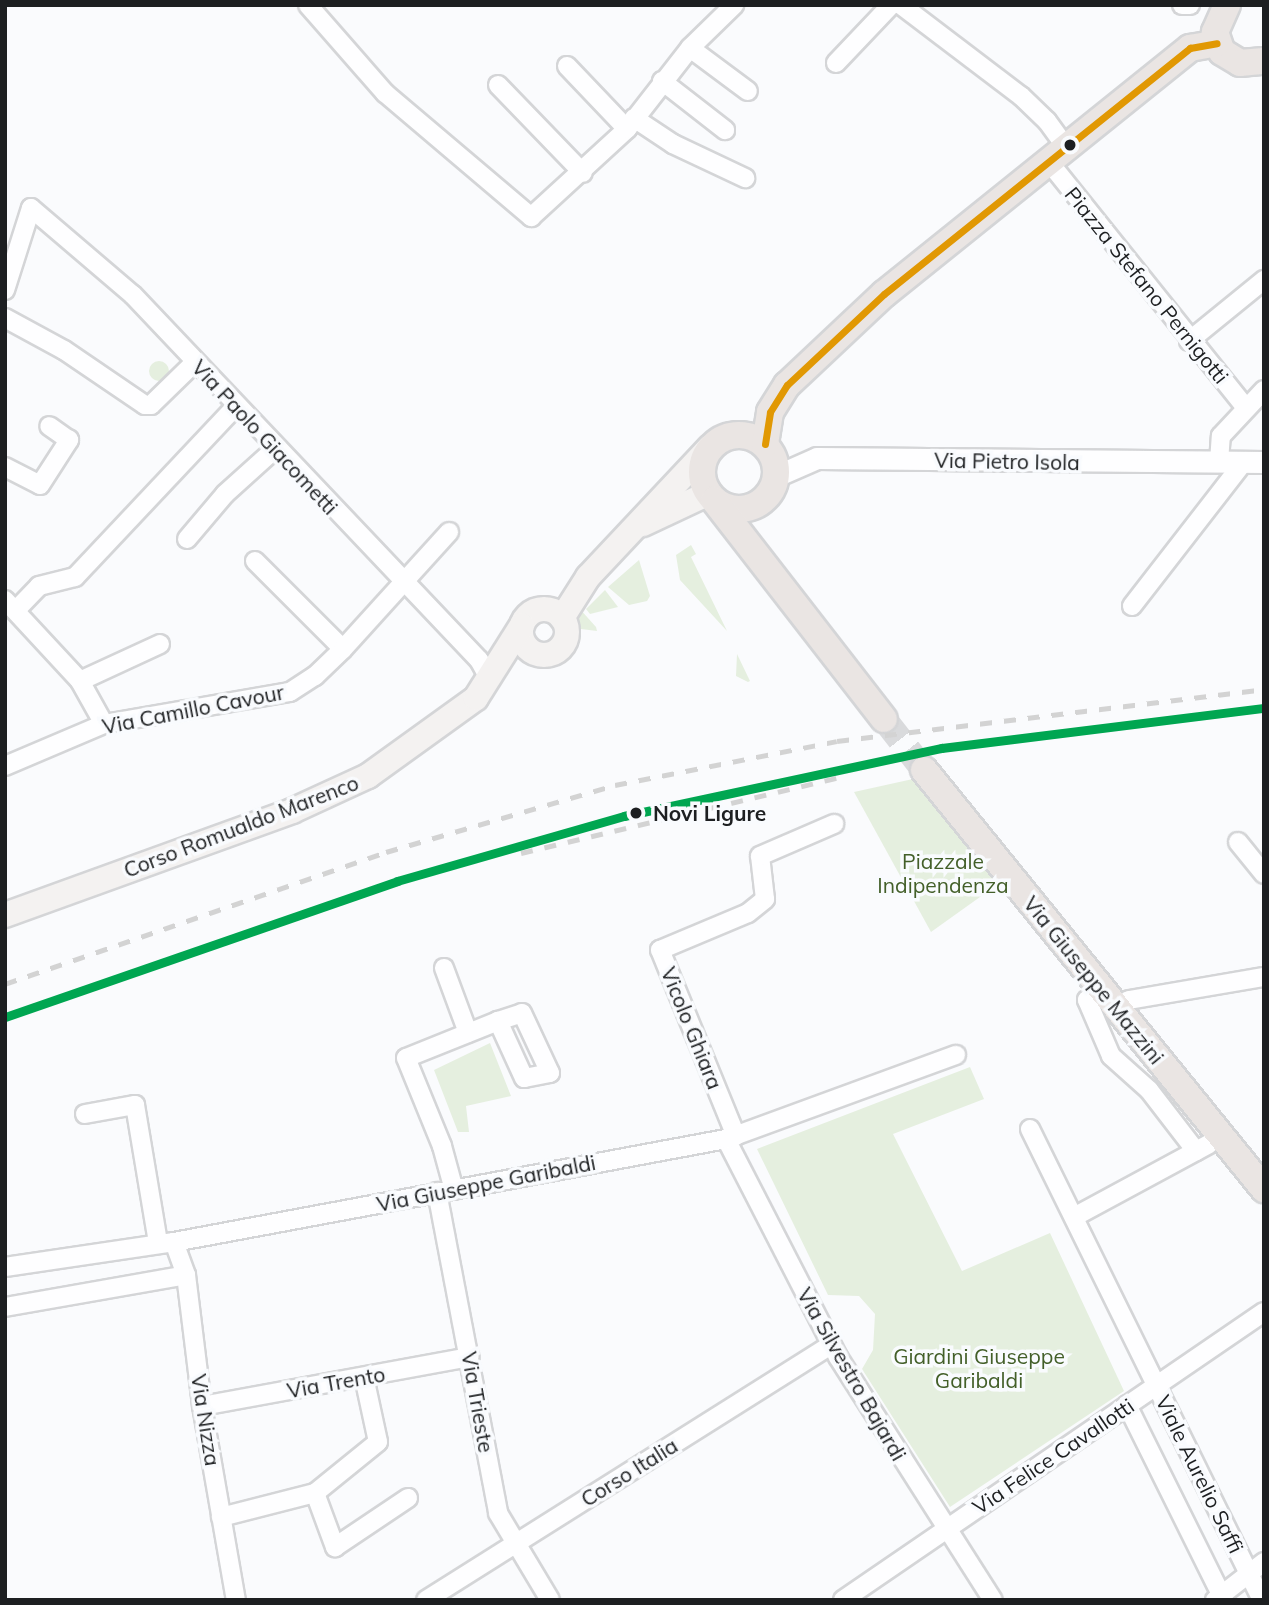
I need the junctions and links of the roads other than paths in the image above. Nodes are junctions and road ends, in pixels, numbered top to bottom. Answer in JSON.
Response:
{"nodes":[{"id":1,"x":308,"y":5,"type":"edge"},
{"id":2,"x":734,"y":5,"type":"edge"},
{"id":3,"x":891,"y":5,"type":"edge"},
{"id":4,"x":901,"y":5,"type":"edge"},
{"id":5,"x":1227,"y":5,"type":"edge"},
{"id":6,"x":1217,"y":43,"type":"junction"},
{"id":7,"x":690,"y":48,"type":"junction"},
{"id":8,"x":1264,"y":61,"type":"edge"},
{"id":9,"x":836,"y":63,"type":"dead end"},
{"id":10,"x":567,"y":66,"type":"dead end"},
{"id":11,"x":662,"y":81,"type":"junction"},
{"id":12,"x":498,"y":85,"type":"dead end"},
{"id":13,"x":748,"y":91,"type":"dead end"},
{"id":14,"x":631,"y":123,"type":"junction"},
{"id":15,"x":725,"y":130,"type":"dead end"},
{"id":16,"x":1058,"y":155,"type":"junction"},
{"id":17,"x":583,"y":173,"type":"junction"},
{"id":18,"x":745,"y":178,"type":"dead end"},
{"id":19,"x":1264,"y":280,"type":"edge"},
{"id":20,"x":5,"y":290,"type":"edge"},
{"id":21,"x":5,"y":318,"type":"edge"},
{"id":22,"x":1189,"y":341,"type":"junction"},
{"id":23,"x":823,"y":348,"type":"junction"},
{"id":24,"x":195,"y":362,"type":"junction"},
{"id":25,"x":1264,"y":390,"type":"edge"},
{"id":26,"x":236,"y":406,"type":"junction"},
{"id":27,"x":1246,"y":408,"type":"junction"},
{"id":28,"x":49,"y":426,"type":"dead end"},
{"id":29,"x":714,"y":444,"type":"junction"},
{"id":30,"x":765,"y":444,"type":"junction"},
{"id":31,"x":275,"y":449,"type":"junction"},
{"id":32,"x":1219,"y":463,"type":"junction"},
{"id":33,"x":1253,"y":463,"type":"edge"},
{"id":34,"x":5,"y":467,"type":"edge"},
{"id":35,"x":776,"y":476,"type":"junction"},
{"id":36,"x":711,"y":497,"type":"junction"},
{"id":37,"x":753,"y":506,"type":"junction"},
{"id":38,"x":636,"y":527,"type":"junction"},
{"id":39,"x":449,"y":533,"type":"dead end"},
{"id":40,"x":187,"y":539,"type":"dead end"},
{"id":41,"x":755,"y":555,"type":"junction"},
{"id":42,"x":255,"y":561,"type":"dead end"},
{"id":43,"x":405,"y":584,"type":"junction"},
{"id":44,"x":11,"y":605,"type":"edge"},
{"id":45,"x":1132,"y":606,"type":"dead end"},
{"id":46,"x":552,"y":613,"type":"junction"},
{"id":47,"x":522,"y":625,"type":"junction"},
{"id":48,"x":160,"y":644,"type":"dead end"},
{"id":49,"x":343,"y":649,"type":"junction"},
{"id":50,"x":534,"y":653,"type":"junction"},
{"id":51,"x":488,"y":676,"type":"junction"},
{"id":52,"x":80,"y":681,"type":"junction"},
{"id":53,"x":884,"y":719,"type":"tunnel mouth"},
{"id":54,"x":104,"y":724,"type":"junction"},
{"id":55,"x":5,"y":766,"type":"edge"},
{"id":56,"x":924,"y":770,"type":"tunnel mouth"},
{"id":57,"x":834,"y":824,"type":"dead end"},
{"id":58,"x":1238,"y":842,"type":"dead end"},
{"id":59,"x":1264,"y":874,"type":"edge"},
{"id":60,"x":5,"y":915,"type":"edge"},
{"id":61,"x":444,"y":968,"type":"dead end"},
{"id":62,"x":1264,"y":977,"type":"edge"},
{"id":63,"x":1103,"y":1001,"type":"junction"},
{"id":64,"x":498,"y":1021,"type":"dead end"},
{"id":65,"x":468,"y":1033,"type":"junction"},
{"id":66,"x":956,"y":1055,"type":"dead end"},
{"id":67,"x":85,"y":1114,"type":"dead end"},
{"id":68,"x":1030,"y":1129,"type":"dead end"},
{"id":69,"x":731,"y":1137,"type":"junction"},
{"id":70,"x":1264,"y":1189,"type":"edge"},
{"id":71,"x":445,"y":1191,"type":"junction"},
{"id":72,"x":1074,"y":1217,"type":"junction"},
{"id":73,"x":166,"y":1242,"type":"junction"},
{"id":74,"x":5,"y":1267,"type":"edge"},
{"id":75,"x":186,"y":1275,"type":"junction"},
{"id":76,"x":5,"y":1307,"type":"edge"},
{"id":77,"x":1264,"y":1312,"type":"edge"},
{"id":78,"x":831,"y":1345,"type":"junction"},
{"id":79,"x":470,"y":1357,"type":"junction"},
{"id":80,"x":364,"y":1377,"type":"junction"},
{"id":81,"x":1157,"y":1385,"type":"junction"},
{"id":82,"x":1127,"y":1405,"type":"junction"},
{"id":83,"x":202,"y":1406,"type":"junction"},
{"id":84,"x":315,"y":1493,"type":"junction"},
{"id":85,"x":408,"y":1498,"type":"dead end"},
{"id":86,"x":221,"y":1517,"type":"junction"},
{"id":87,"x":945,"y":1530,"type":"junction"},
{"id":88,"x":513,"y":1545,"type":"junction"},
{"id":89,"x":1264,"y":1562,"type":"edge"},
{"id":90,"x":1248,"y":1574,"type":"junction"},
{"id":91,"x":1220,"y":1598,"type":"edge"},
{"id":92,"x":236,"y":1600,"type":"edge"},
{"id":93,"x":426,"y":1600,"type":"edge"},
{"id":94,"x":550,"y":1600,"type":"edge"},
{"id":95,"x":844,"y":1600,"type":"edge"},
{"id":96,"x":993,"y":1600,"type":"edge"},
{"id":97,"x":1262,"y":1600,"type":"edge"}],
"edges":[{"from":1,"to":17,"type":"street"},
{"from":2,"to":7,"type":"street"},
{"from":3,"to":9,"type":"street"},
{"from":4,"to":16,"type":"street","name":"Piazza Stefano Pernigotti"},
{"from":5,"to":6,"type":"main road"},
{"from":6,"to":8,"type":"main road"},
{"from":6,"to":16,"type":"main road"},
{"from":7,"to":11,"type":"street"},
{"from":7,"to":13,"type":"street"},
{"from":10,"to":14,"type":"street"},
{"from":11,"to":14,"type":"street"},
{"from":11,"to":15,"type":"street"},
{"from":12,"to":17,"type":"street"},
{"from":14,"to":17,"type":"street"},
{"from":14,"to":18,"type":"street"},
{"from":16,"to":22,"type":"street","name":"Piazza Stefano Pernigotti"},
{"from":16,"to":23,"type":"main road"},
{"from":19,"to":22,"type":"street"},
{"from":20,"to":24,"type":"street","name":"Via Paolo Giacometti"},
{"from":21,"to":24,"type":"street"},
{"from":22,"to":27,"type":"street","name":"Piazza Stefano Pernigotti"},
{"from":23,"to":29,"type":"main road"},
{"from":23,"to":30,"type":"main road"},
{"from":24,"to":26,"type":"street","name":"Via Paolo Giacometti"},
{"from":25,"to":27,"type":"street"},
{"from":26,"to":31,"type":"street","name":"Via Paolo Giacometti"},
{"from":26,"to":44,"type":"street"},
{"from":27,"to":32,"type":"street"},
{"from":28,"to":34,"type":"street"},
{"from":29,"to":30,"type":"main road"},
{"from":29,"to":36,"type":"main road"},
{"from":29,"to":38,"type":"main road"},
{"from":30,"to":35,"type":"main road"},
{"from":31,"to":40,"type":"street"},
{"from":31,"to":43,"type":"street","name":"Via Paolo Giacometti"},
{"from":32,"to":33,"type":"street","name":"Via Pietro Isola"},
{"from":32,"to":35,"type":"street","name":"Via Pietro Isola"},
{"from":33,"to":45,"type":"street","name":"Via Pietro Isola"},
{"from":35,"to":37,"type":"main road"},
{"from":36,"to":37,"type":"main road"},
{"from":36,"to":38,"type":"main road"},
{"from":36,"to":41,"type":"main road"},
{"from":37,"to":41,"type":"main road"},
{"from":38,"to":46,"type":"main road"},
{"from":39,"to":43,"type":"street","name":"Via Camillo Cavour"},
{"from":41,"to":53,"type":"main road"},
{"from":42,"to":49,"type":"street"},
{"from":43,"to":49,"type":"street","name":"Via Camillo Cavour"},
{"from":43,"to":51,"type":"street","name":"Via Paolo Giacometti"},
{"from":44,"to":52,"type":"street"},
{"from":46,"to":47,"type":"main road"},
{"from":46,"to":50,"type":"main road"},
{"from":47,"to":50,"type":"main road"},
{"from":47,"to":51,"type":"main road","name":"Corso Romualdo Marenco"},
{"from":48,"to":52,"type":"street"},
{"from":49,"to":54,"type":"street","name":"Via Camillo Cavour"},
{"from":50,"to":51,"type":"main road","name":"Corso Romualdo Marenco"},
{"from":51,"to":60,"type":"main road","name":"Corso Romualdo Marenco"},
{"from":52,"to":54,"type":"street"},
{"from":54,"to":55,"type":"street","name":"Via Camillo Cavour"},
{"from":56,"to":63,"type":"main road","name":"Via Giuseppe Mazzini"},
{"from":57,"to":69,"type":"street","name":"Vicolo Ghiara"},
{"from":58,"to":59,"type":"street"},
{"from":61,"to":65,"type":"street"},
{"from":62,"to":63,"type":"street"},
{"from":63,"to":70,"type":"main road","name":"Via Giuseppe Mazzini"},
{"from":63,"to":72,"type":"street"},
{"from":64,"to":65,"type":"street"},
{"from":65,"to":71,"type":"street","name":"Via Trieste"},
{"from":66,"to":69,"type":"street","name":"Via Giuseppe Garibaldi"},
{"from":67,"to":73,"type":"street","name":"Via Nizza"},
{"from":68,"to":72,"type":"street","name":"Viale Aurelio Saffi"},
{"from":69,"to":71,"type":"street","name":"Via Giuseppe Garibaldi"},
{"from":69,"to":78,"type":"street","name":"Via Silvestro Bajardi"},
{"from":71,"to":73,"type":"street","name":"Via Giuseppe Garibaldi"},
{"from":71,"to":79,"type":"street","name":"Via Trieste"},
{"from":72,"to":81,"type":"street","name":"Viale Aurelio Saffi"},
{"from":73,"to":74,"type":"street","name":"Via Giuseppe Garibaldi"},
{"from":73,"to":75,"type":"street","name":"Via Nizza"},
{"from":75,"to":76,"type":"street"},
{"from":75,"to":83,"type":"street","name":"Via Nizza"},
{"from":77,"to":81,"type":"street","name":"Via Felice Cavallotti"},
{"from":78,"to":87,"type":"street","name":"Via Silvestro Bajardi"},
{"from":78,"to":88,"type":"street","name":"Corso Italia"},
{"from":79,"to":80,"type":"street","name":"Via Trento"},
{"from":79,"to":88,"type":"street","name":"Via Trieste"},
{"from":80,"to":83,"type":"street","name":"Via Trento"},
{"from":80,"to":84,"type":"street"},
{"from":81,"to":82,"type":"street","name":"Via Felice Cavallotti"},
{"from":81,"to":90,"type":"street","name":"Viale Aurelio Saffi"},
{"from":82,"to":87,"type":"street","name":"Via Felice Cavallotti"},
{"from":82,"to":91,"type":"street","name":"Viale Aurelio Saffi"},
{"from":83,"to":86,"type":"street","name":"Via Nizza"},
{"from":84,"to":85,"type":"street"},
{"from":84,"to":86,"type":"street"},
{"from":86,"to":92,"type":"street","name":"Via Nizza"},
{"from":87,"to":95,"type":"street","name":"Via Felice Cavallotti"},
{"from":87,"to":96,"type":"street","name":"Via Silvestro Bajardi"},
{"from":88,"to":93,"type":"street","name":"Corso Italia"},
{"from":88,"to":94,"type":"street","name":"Via Trieste"},
{"from":89,"to":90,"type":"street"},
{"from":90,"to":91,"type":"street"},
{"from":90,"to":97,"type":"street","name":"Viale Aurelio Saffi"}]}
